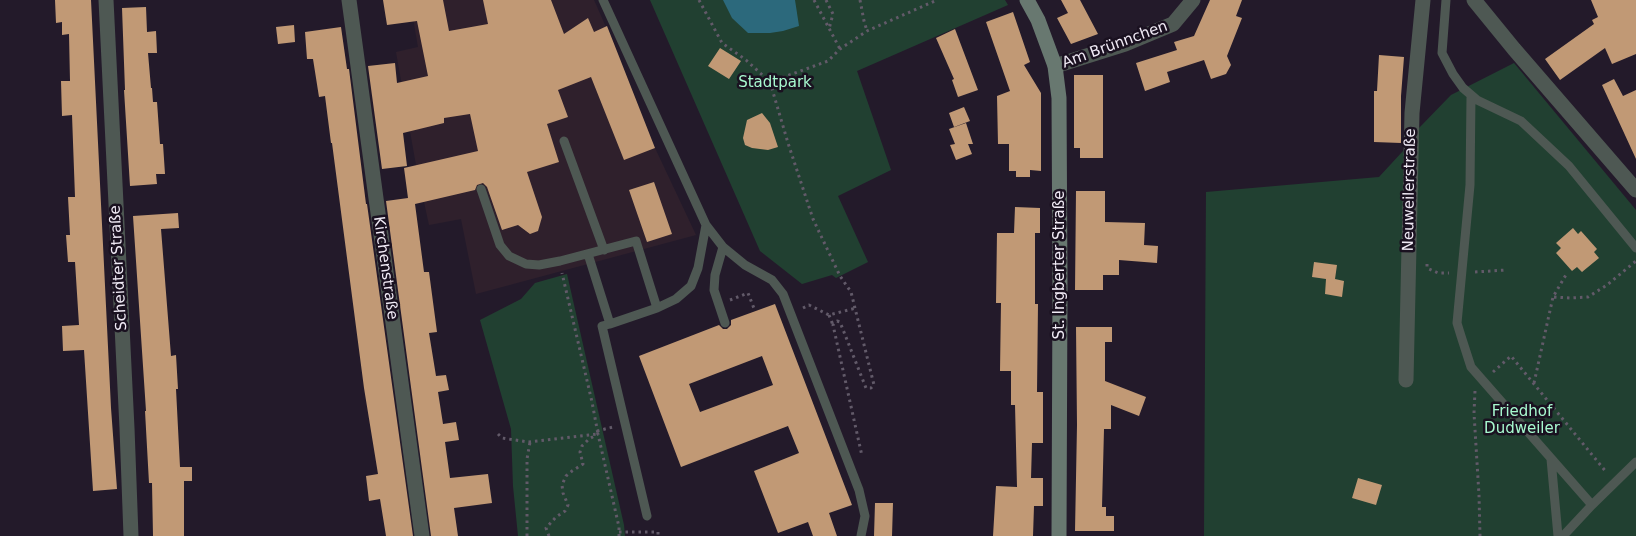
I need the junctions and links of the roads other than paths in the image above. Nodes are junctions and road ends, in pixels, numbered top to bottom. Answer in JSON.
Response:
{"nodes":[{"id":1,"x":106,"y":0,"type":"edge"},
{"id":2,"x":349,"y":0,"type":"edge"},
{"id":3,"x":603,"y":0,"type":"edge"},
{"id":4,"x":1027,"y":0,"type":"edge"},
{"id":5,"x":1193,"y":0,"type":"edge"},
{"id":6,"x":1423,"y":0,"type":"edge"},
{"id":7,"x":1446,"y":0,"type":"edge"},
{"id":8,"x":1474,"y":0,"type":"edge"},
{"id":9,"x":1055,"y":66,"type":"junction"},
{"id":10,"x":1471,"y":96,"type":"junction"},
{"id":11,"x":564,"y":140,"type":"dead end"},
{"id":12,"x":481,"y":190,"type":"dead end"},
{"id":13,"x":1636,"y":190,"type":"edge"},
{"id":14,"x":706,"y":224,"type":"junction"},
{"id":15,"x":723,"y":247,"type":"junction"},
{"id":16,"x":1636,"y":248,"type":"edge"},
{"id":17,"x":604,"y":250,"type":"junction"},
{"id":18,"x":588,"y":254,"type":"junction"},
{"id":19,"x":657,"y":308,"type":"junction"},
{"id":20,"x":725,"y":322,"type":"dead end"},
{"id":21,"x":610,"y":324,"type":"junction"},
{"id":22,"x":1406,"y":380,"type":"dead end"},
{"id":23,"x":1551,"y":458,"type":"junction"},
{"id":24,"x":1636,"y":462,"type":"edge"},
{"id":25,"x":1592,"y":505,"type":"junction"},
{"id":26,"x":647,"y":516,"type":"dead end"},
{"id":27,"x":131,"y":536,"type":"edge"},
{"id":28,"x":422,"y":536,"type":"edge"},
{"id":29,"x":861,"y":536,"type":"edge"},
{"id":30,"x":1059,"y":536,"type":"edge"},
{"id":31,"x":1558,"y":536,"type":"edge"},
{"id":32,"x":1563,"y":536,"type":"edge"}],
"edges":[{"from":1,"to":27,"type":"street","name":"Scheidter Straße"},
{"from":2,"to":28,"type":"street","name":"Kirchenstraße"},
{"from":3,"to":14,"type":"lane"},
{"from":4,"to":9,"type":"main road","name":"St. Ingberter Straße"},
{"from":5,"to":9,"type":"street","name":"Am Brünnchen"},
{"from":6,"to":22,"type":"street","name":"Neuweilerstraße"},
{"from":7,"to":10,"type":"lane"},
{"from":8,"to":13,"type":"street"},
{"from":9,"to":30,"type":"main road","name":"St. Ingberter Straße"},
{"from":10,"to":16,"type":"lane"},
{"from":10,"to":23,"type":"lane"},
{"from":11,"to":17,"type":"lane"},
{"from":12,"to":18,"type":"lane"},
{"from":14,"to":15,"type":"lane"},
{"from":14,"to":19,"type":"lane"},
{"from":15,"to":20,"type":"lane"},
{"from":15,"to":29,"type":"lane"},
{"from":17,"to":18,"type":"lane"},
{"from":17,"to":19,"type":"lane"},
{"from":18,"to":21,"type":"lane"},
{"from":19,"to":21,"type":"lane"},
{"from":21,"to":26,"type":"lane"},
{"from":23,"to":25,"type":"lane"},
{"from":23,"to":31,"type":"lane"},
{"from":24,"to":25,"type":"lane"},
{"from":25,"to":32,"type":"lane"}]}
